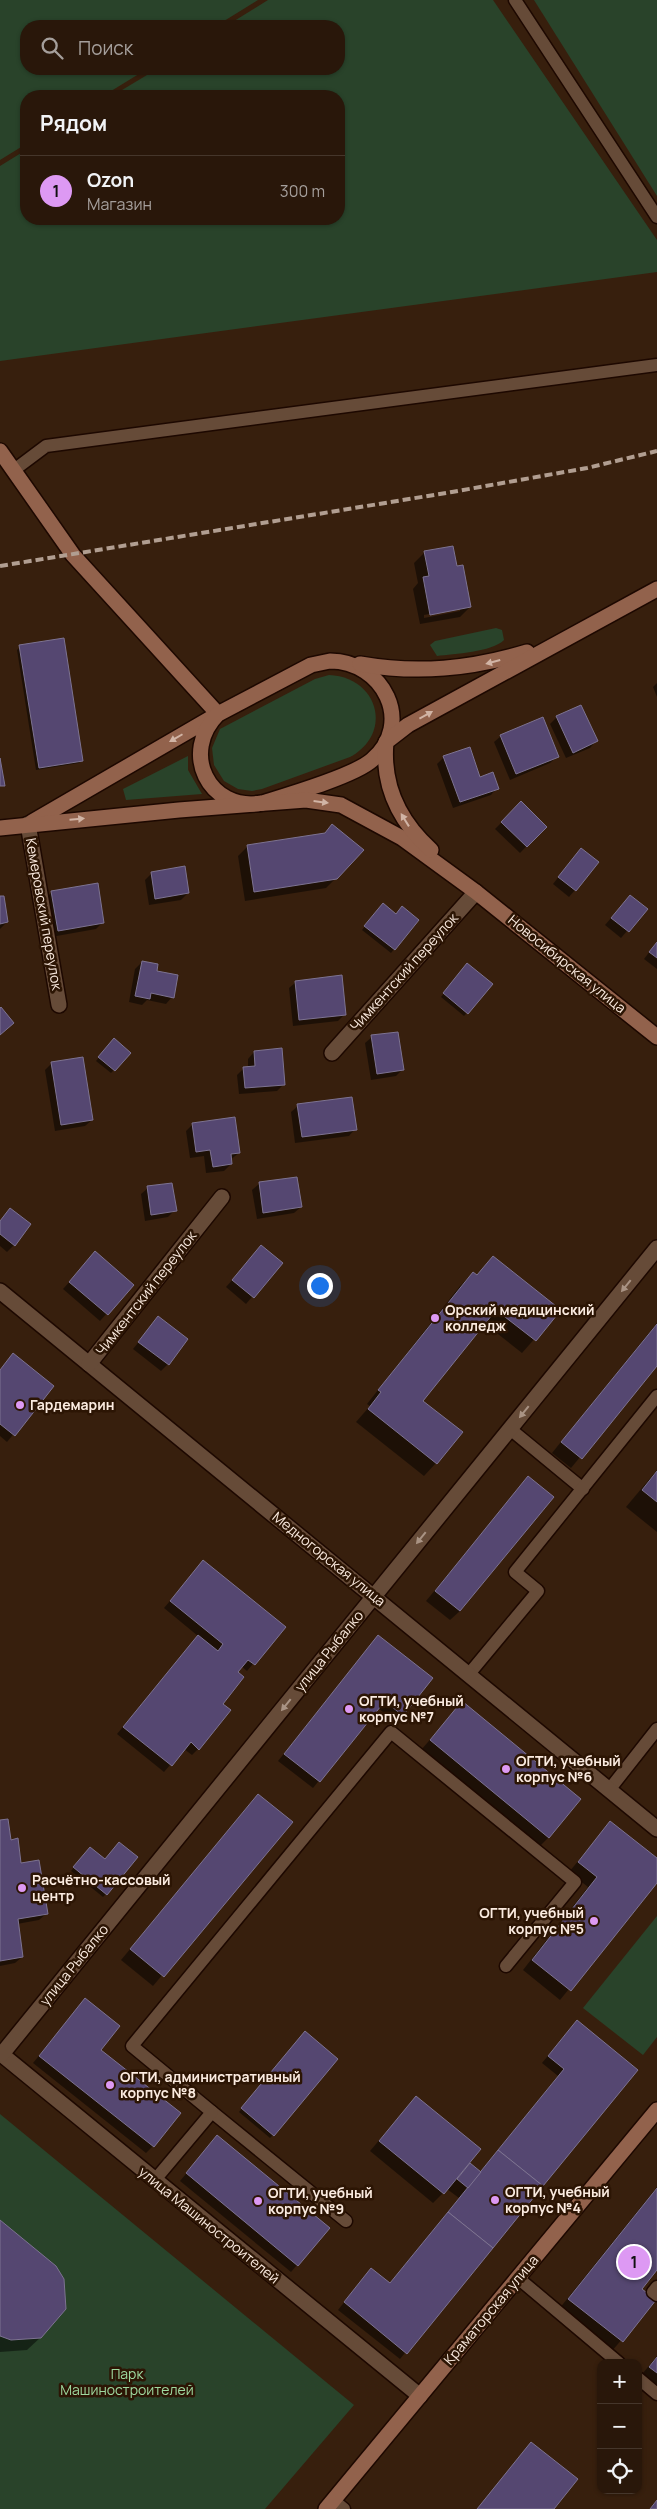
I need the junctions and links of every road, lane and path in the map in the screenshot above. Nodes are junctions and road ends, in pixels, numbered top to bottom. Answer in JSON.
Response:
{"nodes":[{"id":1,"x":515,"y":0,"type":"edge"},
{"id":2,"x":657,"y":217,"type":"edge"},
{"id":3,"x":657,"y":365,"type":"edge"},
{"id":4,"x":0,"y":451,"type":"edge"},
{"id":5,"x":14,"y":470,"type":"junction"},
{"id":6,"x":657,"y":589,"type":"edge"},
{"id":7,"x":557,"y":643,"type":"junction"},
{"id":8,"x":349,"y":663,"type":"junction"},
{"id":9,"x":218,"y":714,"type":"junction"},
{"id":10,"x":386,"y":742,"type":"junction"},
{"id":11,"x":255,"y":804,"type":"junction"},
{"id":12,"x":28,"y":824,"type":"junction"},
{"id":13,"x":0,"y":828,"type":"edge"},
{"id":14,"x":476,"y":892,"type":"junction"},
{"id":15,"x":59,"y":1005,"type":"dead end"},
{"id":16,"x":657,"y":1037,"type":"edge"},
{"id":17,"x":332,"y":1053,"type":"dead end"},
{"id":18,"x":222,"y":1197,"type":"dead end"},
{"id":19,"x":657,"y":1248,"type":"edge"},
{"id":20,"x":0,"y":1291,"type":"edge"},
{"id":21,"x":90,"y":1364,"type":"junction"},
{"id":22,"x":655,"y":1403,"type":"edge"},
{"id":23,"x":510,"y":1429,"type":"junction"},
{"id":24,"x":583,"y":1489,"type":"junction"},
{"id":25,"x":374,"y":1596,"type":"junction"},
{"id":26,"x":469,"y":1674,"type":"junction"},
{"id":27,"x":657,"y":1729,"type":"edge"},
{"id":28,"x":609,"y":1790,"type":"junction"},
{"id":29,"x":657,"y":1830,"type":"edge"},
{"id":30,"x":506,"y":1966,"type":"dead end"},
{"id":31,"x":1,"y":2053,"type":"edge"},
{"id":32,"x":212,"y":2112,"type":"junction"},
{"id":33,"x":655,"y":2117,"type":"edge"},
{"id":34,"x":154,"y":2180,"type":"junction"},
{"id":35,"x":346,"y":2220,"type":"dead end"},
{"id":36,"x":518,"y":2278,"type":"junction"},
{"id":37,"x":657,"y":2287,"type":"edge"},
{"id":38,"x":657,"y":2296,"type":"edge"},
{"id":39,"x":615,"y":2359,"type":"edge"},
{"id":40,"x":642,"y":2381,"type":"edge"},
{"id":41,"x":657,"y":2394,"type":"edge"},
{"id":42,"x":420,"y":2396,"type":"junction"},
{"id":43,"x":334,"y":2506,"type":"edge"}],
"edges":[{"from":1,"to":2,"type":"lane"},
{"from":3,"to":5,"type":"lane"},
{"from":4,"to":5,"type":"main road"},
{"from":5,"to":9,"type":"main road"},
{"from":6,"to":7,"type":"main road"},
{"from":7,"to":8,"type":"main road","one_way":true},
{"from":10,"to":7,"type":"main road","one_way":true},
{"from":8,"to":9,"type":"main road"},
{"from":8,"to":10,"type":"main road"},
{"from":9,"to":11,"type":"main road"},
{"from":9,"to":12,"type":"main road","one_way":true},
{"from":10,"to":11,"type":"main road"},
{"from":14,"to":10,"type":"main road","one_way":true},
{"from":12,"to":11,"type":"main road","one_way":true},
{"from":11,"to":14,"type":"main road","one_way":true},
{"from":12,"to":13,"type":"main road"},
{"from":12,"to":15,"type":"street","name":"Кемеровский переулок"},
{"from":14,"to":16,"type":"main road","name":"Новосибирская улица"},
{"from":14,"to":17,"type":"street","name":"Чимкентский переулок"},
{"from":18,"to":21,"type":"street","name":"Чимкентский переулок"},
{"from":19,"to":23,"type":"street","name":"улица Рыбалко","one_way":true},
{"from":20,"to":21,"type":"street","name":"Медногорская улица"},
{"from":21,"to":25,"type":"street","name":"Медногорская улица"},
{"from":22,"to":24,"type":"lane"},
{"from":23,"to":24,"type":"lane"},
{"from":23,"to":25,"type":"street","name":"улица Рыбалко","one_way":true},
{"from":24,"to":26,"type":"lane"},
{"from":25,"to":26,"type":"street","name":"Медногорская улица"},
{"from":25,"to":31,"type":"street","name":"улица Рыбалко","one_way":true},
{"from":26,"to":28,"type":"street","name":"Медногорская улица"},
{"from":27,"to":28,"type":"lane"},
{"from":28,"to":29,"type":"street","name":"Медногорская улица"},
{"from":30,"to":32,"type":"lane"},
{"from":31,"to":34,"type":"street","name":"улица Машиностроителей"},
{"from":32,"to":34,"type":"lane"},
{"from":32,"to":35,"type":"lane"},
{"from":33,"to":36,"type":"main road","name":"Краматорская улица"},
{"from":34,"to":42,"type":"street","name":"улица Машиностроителей"},
{"from":36,"to":39,"type":"lane"},
{"from":36,"to":42,"type":"main road","name":"Краматорская улица"},
{"from":37,"to":38,"type":"lane"},
{"from":40,"to":41,"type":"lane"},
{"from":42,"to":43,"type":"main road","name":"Краматорская улица"}]}
